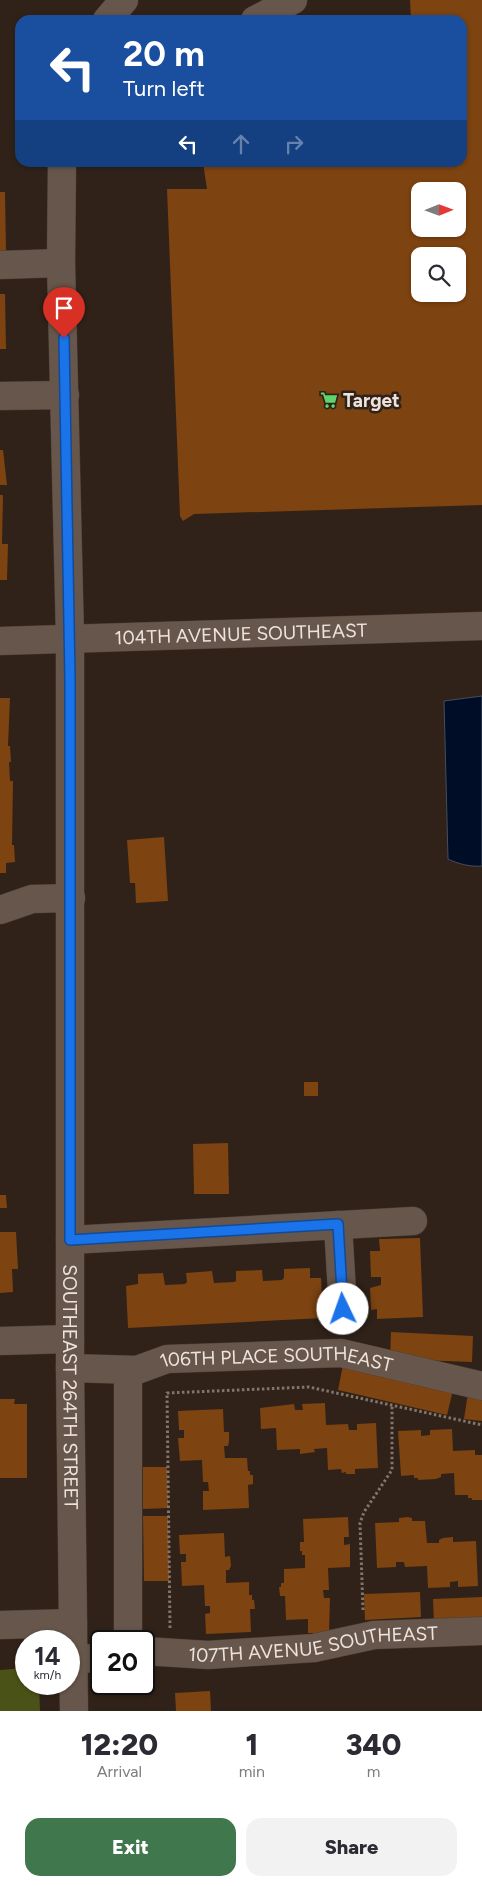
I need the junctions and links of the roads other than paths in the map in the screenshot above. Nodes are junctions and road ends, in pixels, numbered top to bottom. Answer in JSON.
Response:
{"nodes":[{"id":1,"x":124,"y":0,"type":"edge"},
{"id":2,"x":293,"y":0,"type":"edge"},
{"id":3,"x":111,"y":15,"type":"edge"},
{"id":4,"x":265,"y":15,"type":"edge"},
{"id":5,"x":62,"y":167,"type":"edge"},
{"id":6,"x":62,"y":263,"type":"junction"},
{"id":7,"x":0,"y":265,"type":"edge"},
{"id":8,"x":65,"y":394,"type":"junction"},
{"id":9,"x":0,"y":396,"type":"edge"},
{"id":10,"x":482,"y":626,"type":"edge"},
{"id":11,"x":70,"y":638,"type":"junction"},
{"id":12,"x":0,"y":641,"type":"edge"},
{"id":13,"x":71,"y":898,"type":"junction"},
{"id":14,"x":0,"y":910,"type":"edge"},
{"id":15,"x":413,"y":1220,"type":"dead end"},
{"id":16,"x":338,"y":1224,"type":"junction"},
{"id":17,"x":70,"y":1240,"type":"junction"},
{"id":18,"x":343,"y":1309,"type":"dead end"},
{"id":19,"x":70,"y":1339,"type":"junction"},
{"id":20,"x":0,"y":1342,"type":"edge"},
{"id":21,"x":70,"y":1368,"type":"junction"},
{"id":22,"x":128,"y":1370,"type":"junction"},
{"id":23,"x":482,"y":1386,"type":"edge"},
{"id":24,"x":73,"y":1623,"type":"junction"},
{"id":25,"x":0,"y":1625,"type":"edge"},
{"id":26,"x":73,"y":1630,"type":"edge"},
{"id":27,"x":128,"y":1630,"type":"edge"},
{"id":28,"x":482,"y":1631,"type":"edge"},
{"id":29,"x":155,"y":1651,"type":"edge"},
{"id":30,"x":74,"y":1695,"type":"edge"},
{"id":31,"x":74,"y":1711,"type":"edge"}],
"edges":[{"from":1,"to":3,"type":"street"},
{"from":2,"to":4,"type":"street"},
{"from":5,"to":6,"type":"street","name":"SOUTHEAST 264TH STREET"},
{"from":6,"to":7,"type":"street"},
{"from":6,"to":8,"type":"street","name":"SOUTHEAST 264TH STREET"},
{"from":8,"to":9,"type":"street"},
{"from":8,"to":11,"type":"street","name":"SOUTHEAST 264TH STREET"},
{"from":10,"to":11,"type":"street","name":"104TH AVENUE SOUTHEAST"},
{"from":11,"to":12,"type":"street","name":"104TH AVENUE SOUTHEAST"},
{"from":11,"to":13,"type":"street","name":"SOUTHEAST 264TH STREET"},
{"from":13,"to":14,"type":"street"},
{"from":13,"to":17,"type":"street","name":"SOUTHEAST 264TH STREET"},
{"from":15,"to":16,"type":"street"},
{"from":16,"to":17,"type":"street"},
{"from":16,"to":18,"type":"street"},
{"from":17,"to":19,"type":"street","name":"SOUTHEAST 264TH STREET"},
{"from":19,"to":20,"type":"street"},
{"from":19,"to":21,"type":"street","name":"SOUTHEAST 264TH STREET"},
{"from":21,"to":22,"type":"street","name":"106TH PLACE SOUTHEAST"},
{"from":21,"to":24,"type":"street","name":"SOUTHEAST 264TH STREET"},
{"from":22,"to":23,"type":"street","name":"106TH PLACE SOUTHEAST"},
{"from":22,"to":27,"type":"street"},
{"from":24,"to":25,"type":"street"},
{"from":24,"to":26,"type":"street","name":"SOUTHEAST 264TH STREET"},
{"from":28,"to":29,"type":"street","name":"107TH AVENUE SOUTHEAST"},
{"from":30,"to":31,"type":"street","name":"SOUTHEAST 264TH STREET"}]}
